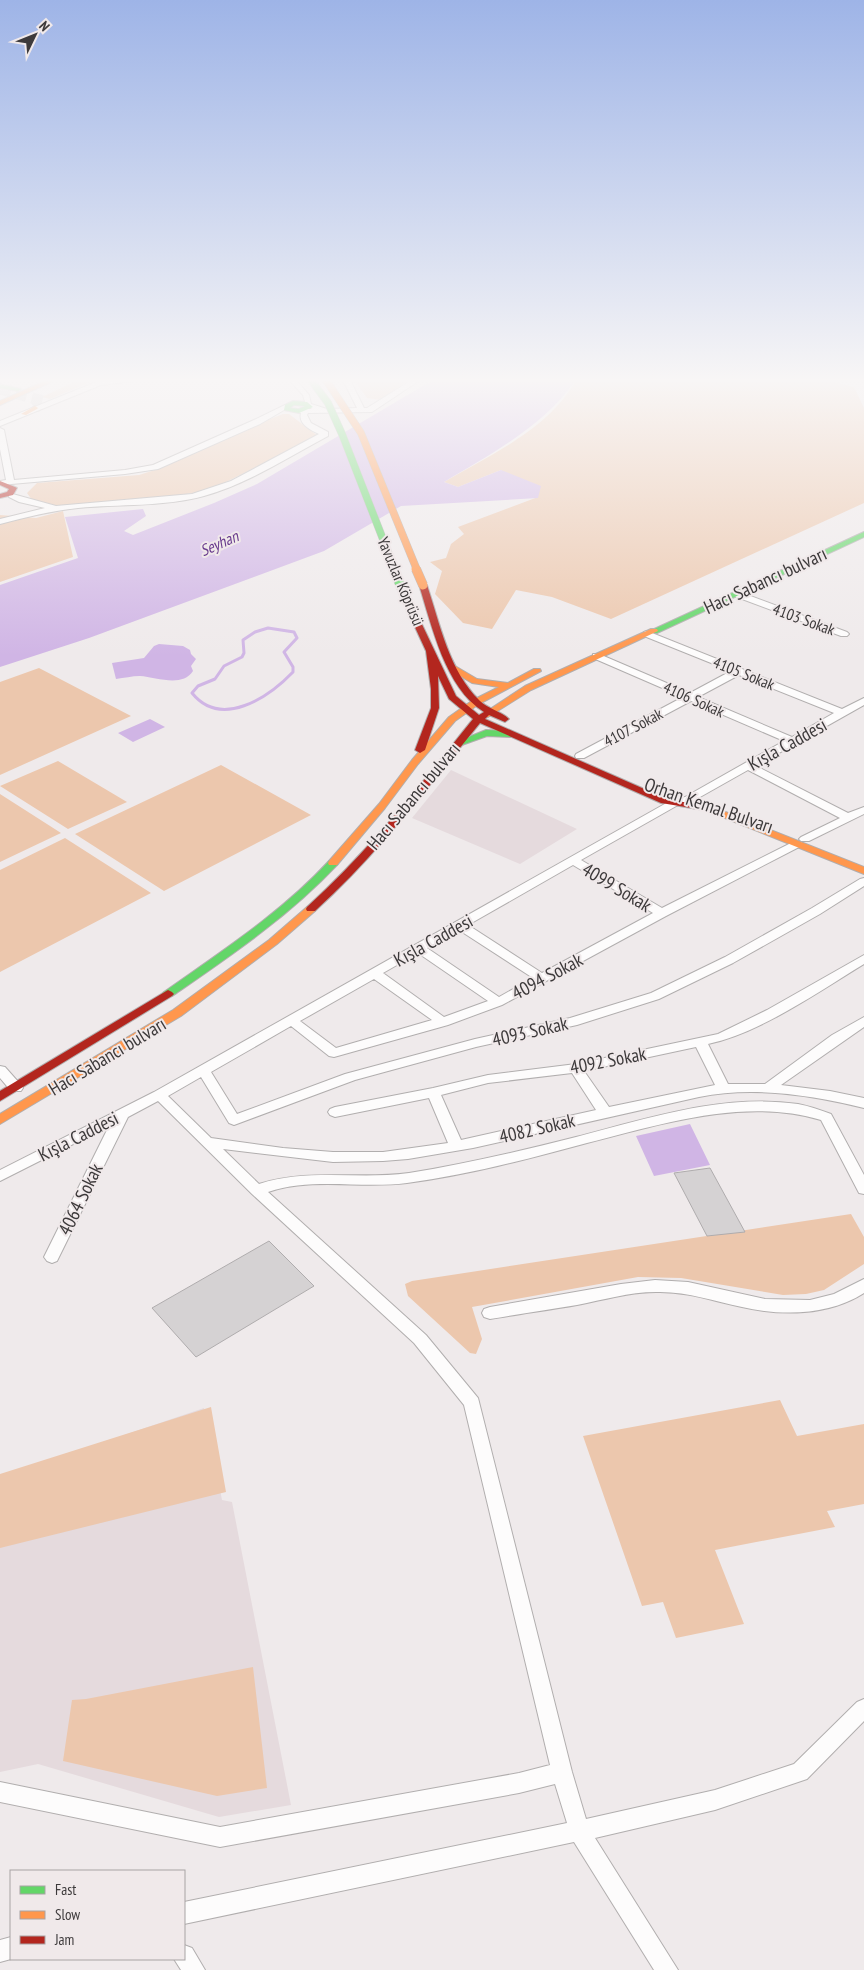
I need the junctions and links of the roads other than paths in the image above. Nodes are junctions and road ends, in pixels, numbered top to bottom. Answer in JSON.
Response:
{"nodes":[{"id":1,"x":5,"y":472,"type":"edge"},
{"id":2,"x":125,"y":472,"type":"edge"},
{"id":3,"x":253,"y":472,"type":"edge"},
{"id":4,"x":357,"y":472,"type":"edge"},
{"id":5,"x":376,"y":472,"type":"edge"},
{"id":6,"x":8,"y":496,"type":"edge"},
{"id":7,"x":65,"y":508,"type":"junction"},
{"id":8,"x":0,"y":522,"type":"edge"},
{"id":9,"x":864,"y":523,"type":"edge"},
{"id":10,"x":864,"y":534,"type":"edge"},
{"id":11,"x":736,"y":580,"type":"dead end"},
{"id":12,"x":737,"y":594,"type":"junction"},
{"id":13,"x":646,"y":634,"type":"junction"},
{"id":14,"x":844,"y":634,"type":"dead end"},
{"id":15,"x":430,"y":649,"type":"junction"},
{"id":16,"x":592,"y":650,"type":"junction"},
{"id":17,"x":551,"y":665,"type":"dead end"},
{"id":18,"x":455,"y":669,"type":"junction"},
{"id":19,"x":739,"y":672,"type":"junction"},
{"id":20,"x":507,"y":685,"type":"junction"},
{"id":21,"x":689,"y":697,"type":"junction"},
{"id":22,"x":864,"y":701,"type":"edge"},
{"id":23,"x":476,"y":702,"type":"junction"},
{"id":24,"x":465,"y":709,"type":"junction"},
{"id":25,"x":490,"y":712,"type":"junction"},
{"id":26,"x":842,"y":713,"type":"junction"},
{"id":27,"x":478,"y":719,"type":"junction"},
{"id":28,"x":511,"y":734,"type":"junction"},
{"id":29,"x":792,"y":741,"type":"junction"},
{"id":30,"x":456,"y":745,"type":"junction"},
{"id":31,"x":580,"y":756,"type":"junction"},
{"id":32,"x":415,"y":762,"type":"junction"},
{"id":33,"x":748,"y":766,"type":"junction"},
{"id":34,"x":689,"y":799,"type":"junction"},
{"id":35,"x":674,"y":803,"type":"junction"},
{"id":36,"x":864,"y":810,"type":"edge"},
{"id":37,"x":849,"y":818,"type":"junction"},
{"id":38,"x":801,"y":841,"type":"junction"},
{"id":39,"x":573,"y":860,"type":"junction"},
{"id":40,"x":864,"y":862,"type":"edge"},
{"id":41,"x":864,"y":870,"type":"edge"},
{"id":42,"x":864,"y":881,"type":"edge"},
{"id":43,"x":662,"y":913,"type":"junction"},
{"id":44,"x":460,"y":925,"type":"junction"},
{"id":45,"x":418,"y":948,"type":"junction"},
{"id":46,"x":864,"y":959,"type":"edge"},
{"id":47,"x":374,"y":973,"type":"junction"},
{"id":48,"x":542,"y":979,"type":"junction"},
{"id":49,"x":498,"y":1002,"type":"junction"},
{"id":50,"x":291,"y":1020,"type":"junction"},
{"id":51,"x":864,"y":1021,"type":"edge"},
{"id":52,"x":443,"y":1022,"type":"junction"},
{"id":53,"x":700,"y":1042,"type":"junction"},
{"id":54,"x":576,"y":1068,"type":"junction"},
{"id":55,"x":0,"y":1070,"type":"edge"},
{"id":56,"x":203,"y":1070,"type":"junction"},
{"id":57,"x":16,"y":1088,"type":"junction"},
{"id":58,"x":724,"y":1089,"type":"junction"},
{"id":59,"x":767,"y":1089,"type":"junction"},
{"id":60,"x":433,"y":1093,"type":"junction"},
{"id":61,"x":158,"y":1095,"type":"junction"},
{"id":62,"x":0,"y":1097,"type":"edge"},
{"id":63,"x":863,"y":1104,"type":"edge"},
{"id":64,"x":335,"y":1112,"type":"dead end"},
{"id":65,"x":605,"y":1112,"type":"junction"},
{"id":66,"x":122,"y":1114,"type":"junction"},
{"id":67,"x":0,"y":1120,"type":"edge"},
{"id":68,"x":209,"y":1142,"type":"junction"},
{"id":69,"x":456,"y":1145,"type":"junction"},
{"id":70,"x":0,"y":1176,"type":"edge"},
{"id":71,"x":864,"y":1189,"type":"edge"},
{"id":72,"x":257,"y":1190,"type":"junction"},
{"id":73,"x":52,"y":1257,"type":"dead end"},
{"id":74,"x":864,"y":1285,"type":"edge"},
{"id":75,"x":490,"y":1313,"type":"dead end"},
{"id":76,"x":864,"y":1708,"type":"edge"},
{"id":77,"x":562,"y":1772,"type":"junction"},
{"id":78,"x":0,"y":1792,"type":"edge"},
{"id":79,"x":579,"y":1831,"type":"junction"},
{"id":80,"x":185,"y":1913,"type":"edge"},
{"id":81,"x":185,"y":1957,"type":"edge"},
{"id":82,"x":194,"y":1970,"type":"edge"},
{"id":83,"x":667,"y":1970,"type":"edge"}],
"edges":[{"from":1,"to":6,"type":"street"},
{"from":2,"to":6,"type":"street"},
{"from":3,"to":7,"type":"street"},
{"from":4,"to":15,"type":"main road","name":"Yavuzlar Köprüsü","bridge":true},
{"from":5,"to":18,"type":"main road","name":"Yavuzlar Köprüsü","bridge":true},
{"from":6,"to":7,"type":"street"},
{"from":6,"to":7,"type":"street"},
{"from":6,"to":8,"type":"street"},
{"from":9,"to":11,"type":"main road","name":"Hacı Sabancı bulvarı"},
{"from":10,"to":12,"type":"main road","name":"Hacı Sabancı bulvarı"},
{"from":12,"to":13,"type":"main road","name":"Hacı Sabancı bulvarı"},
{"from":12,"to":14,"type":"street","name":"4103 Sokak"},
{"from":13,"to":16,"type":"main road","name":"Hacı Sabancı bulvarı"},
{"from":13,"to":19,"type":"street","name":"4105 Sokak"},
{"from":15,"to":24,"type":"main road","name":"Yavuzlar Köprüsü"},
{"from":15,"to":32,"type":"main road"},
{"from":16,"to":21,"type":"street","name":"4106 Sokak"},
{"from":16,"to":25,"type":"main road","name":"Hacı Sabancı bulvarı"},
{"from":17,"to":20,"type":"main road","name":"Hacı Sabancı bulvarı"},
{"from":18,"to":20,"type":"main road"},
{"from":18,"to":23,"type":"main road","name":"Yavuzlar Köprüsü"},
{"from":19,"to":21,"type":"street","name":"4107 Sokak"},
{"from":19,"to":26,"type":"street","name":"4105 Sokak"},
{"from":20,"to":23,"type":"main road","name":"Hacı Sabancı bulvarı"},
{"from":21,"to":29,"type":"street","name":"4106 Sokak"},
{"from":21,"to":31,"type":"street","name":"4107 Sokak"},
{"from":22,"to":26,"type":"street","name":"Kışla Caddesi"},
{"from":23,"to":24,"type":"main road","name":"Hacı Sabancı bulvarı"},
{"from":23,"to":25,"type":"main road","name":"Orhan Kemal Bulvarı"},
{"from":24,"to":27,"type":"main road","name":"Yavuzlar Köprüsü"},
{"from":24,"to":32,"type":"main road","name":"Hacı Sabancı bulvarı"},
{"from":25,"to":27,"type":"main road","name":"Hacı Sabancı bulvarı"},
{"from":25,"to":31,"type":"main road","name":"Orhan Kemal Bulvarı"},
{"from":26,"to":29,"type":"street","name":"Kışla Caddesi"},
{"from":27,"to":28,"type":"main road","name":"Orhan Kemal Bulvarı"},
{"from":27,"to":30,"type":"main road","name":"Hacı Sabancı bulvarı"},
{"from":28,"to":30,"type":"main road"},
{"from":28,"to":35,"type":"main road","name":"Orhan Kemal Bulvarı"},
{"from":29,"to":33,"type":"street","name":"Kışla Caddesi"},
{"from":30,"to":67,"type":"main road","name":"Hacı Sabancı bulvarı"},
{"from":31,"to":34,"type":"main road","name":"Orhan Kemal Bulvarı"},
{"from":32,"to":57,"type":"main road","name":"Hacı Sabancı bulvarı"},
{"from":33,"to":34,"type":"street","name":"Kışla Caddesi"},
{"from":33,"to":37,"type":"street"},
{"from":34,"to":35,"type":"street","name":"Kışla Caddesi"},
{"from":34,"to":38,"type":"main road","name":"Orhan Kemal Bulvarı"},
{"from":35,"to":38,"type":"main road","name":"Orhan Kemal Bulvarı"},
{"from":35,"to":39,"type":"street","name":"Kışla Caddesi"},
{"from":36,"to":37,"type":"street","name":"4094 Sokak"},
{"from":37,"to":38,"type":"street","name":"4094 Sokak"},
{"from":38,"to":40,"type":"main road","name":"Orhan Kemal Bulvarı"},
{"from":38,"to":41,"type":"main road","name":"Orhan Kemal Bulvarı"},
{"from":38,"to":43,"type":"street","name":"4094 Sokak"},
{"from":39,"to":43,"type":"street","name":"4099 Sokak"},
{"from":39,"to":44,"type":"street","name":"Kışla Caddesi"},
{"from":42,"to":56,"type":"street","name":"4093 Sokak"},
{"from":43,"to":48,"type":"street","name":"4094 Sokak"},
{"from":44,"to":45,"type":"street","name":"Kışla Caddesi"},
{"from":44,"to":48,"type":"street"},
{"from":45,"to":47,"type":"street","name":"Kışla Caddesi"},
{"from":45,"to":49,"type":"street"},
{"from":46,"to":53,"type":"street","name":"4092 Sokak"},
{"from":47,"to":50,"type":"street","name":"Kışla Caddesi"},
{"from":47,"to":52,"type":"street"},
{"from":48,"to":49,"type":"street","name":"4094 Sokak"},
{"from":49,"to":52,"type":"street","name":"4094 Sokak"},
{"from":50,"to":52,"type":"street","name":"4094 Sokak"},
{"from":50,"to":56,"type":"street","name":"Kışla Caddesi"},
{"from":51,"to":59,"type":"street"},
{"from":53,"to":54,"type":"street","name":"4092 Sokak"},
{"from":53,"to":58,"type":"street"},
{"from":54,"to":60,"type":"street","name":"4092 Sokak"},
{"from":54,"to":65,"type":"street"},
{"from":55,"to":57,"type":"street"},
{"from":56,"to":61,"type":"street","name":"Kışla Caddesi"},
{"from":57,"to":62,"type":"main road","name":"Hacı Sabancı bulvarı"},
{"from":58,"to":59,"type":"street","name":"4082 Sokak"},
{"from":58,"to":65,"type":"street","name":"4082 Sokak"},
{"from":59,"to":63,"type":"street","name":"4082 Sokak"},
{"from":60,"to":64,"type":"street","name":"4092 Sokak"},
{"from":60,"to":69,"type":"street"},
{"from":61,"to":66,"type":"street","name":"Kışla Caddesi"},
{"from":61,"to":68,"type":"street"},
{"from":65,"to":69,"type":"street","name":"4082 Sokak"},
{"from":66,"to":70,"type":"street","name":"Kışla Caddesi"},
{"from":66,"to":73,"type":"street","name":"4064 Sokak"},
{"from":68,"to":69,"type":"street","name":"4082 Sokak"},
{"from":68,"to":72,"type":"street"},
{"from":71,"to":72,"type":"street"},
{"from":72,"to":77,"type":"street"},
{"from":74,"to":75,"type":"street"},
{"from":76,"to":79,"type":"street"},
{"from":77,"to":78,"type":"street"},
{"from":77,"to":79,"type":"street"},
{"from":79,"to":80,"type":"street"},
{"from":79,"to":83,"type":"street"},
{"from":81,"to":82,"type":"street"}]}
